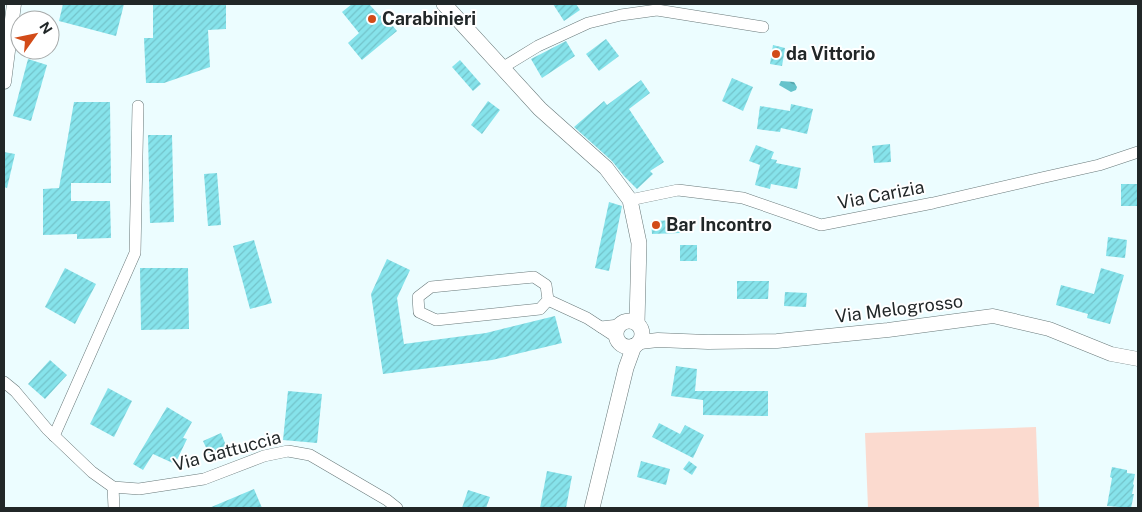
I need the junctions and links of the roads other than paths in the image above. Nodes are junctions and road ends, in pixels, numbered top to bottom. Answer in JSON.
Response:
{"nodes":[{"id":1,"x":14,"y":4,"type":"edge"},
{"id":2,"x":444,"y":4,"type":"edge"},
{"id":3,"x":763,"y":27,"type":"dead end"},
{"id":4,"x":502,"y":68,"type":"junction"},
{"id":5,"x":4,"y":82,"type":"edge"},
{"id":6,"x":138,"y":106,"type":"dead end"},
{"id":7,"x":1138,"y":152,"type":"edge"},
{"id":8,"x":630,"y":200,"type":"junction"},
{"id":9,"x":548,"y":300,"type":"junction"},
{"id":10,"x":630,"y":334,"type":"junction"},
{"id":11,"x":1138,"y":359,"type":"edge"},
{"id":12,"x":4,"y":382,"type":"edge"},
{"id":13,"x":54,"y":436,"type":"junction"},
{"id":14,"x":113,"y":487,"type":"junction"},
{"id":15,"x":114,"y":508,"type":"edge"},
{"id":16,"x":397,"y":508,"type":"edge"},
{"id":17,"x":592,"y":508,"type":"edge"}],
"edges":[{"from":1,"to":5,"type":"street"},
{"from":2,"to":4,"type":"main road"},
{"from":3,"to":4,"type":"street"},
{"from":4,"to":8,"type":"main road"},
{"from":6,"to":13,"type":"street"},
{"from":7,"to":8,"type":"street","name":"Via Carizia"},
{"from":8,"to":10,"type":"main road"},
{"from":9,"to":9,"type":"street"},
{"from":9,"to":10,"type":"street"},
{"from":10,"to":11,"type":"street","name":"Via Melogrosso"},
{"from":10,"to":17,"type":"main road"},
{"from":12,"to":13,"type":"street"},
{"from":13,"to":14,"type":"street"},
{"from":14,"to":15,"type":"street"},
{"from":14,"to":16,"type":"street","name":"Via Gattuccia"}]}
